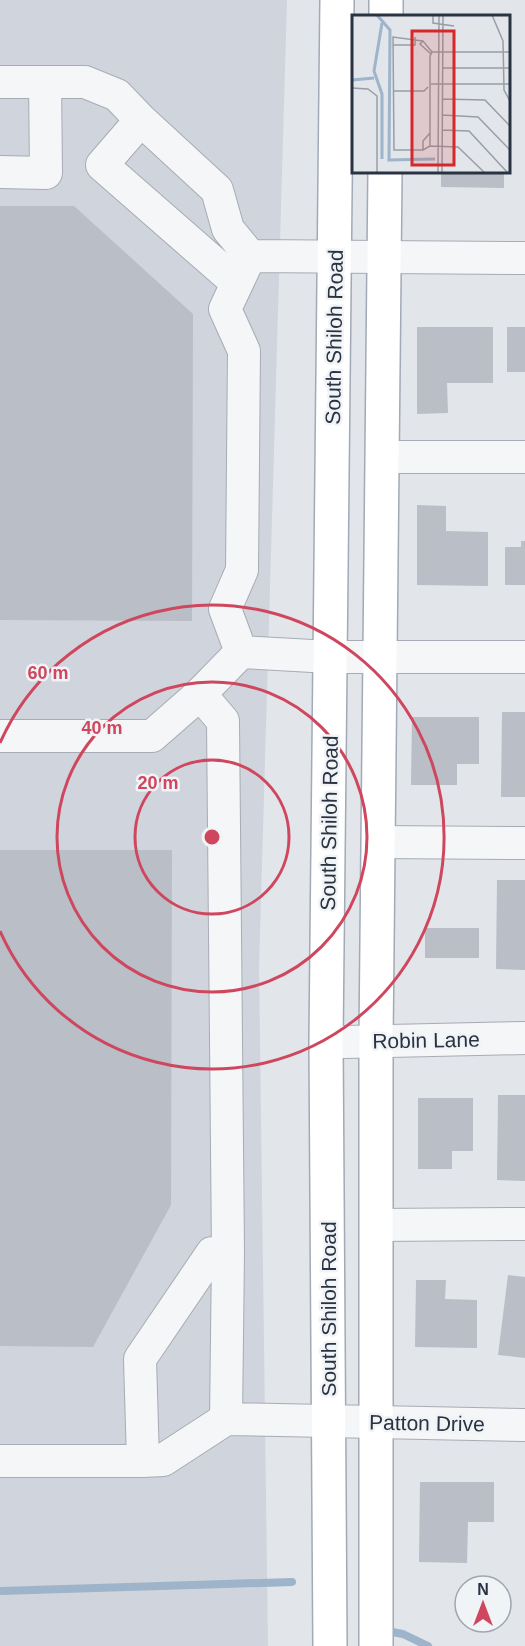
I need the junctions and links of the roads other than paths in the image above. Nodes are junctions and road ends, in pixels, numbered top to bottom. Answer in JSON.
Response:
{"nodes":[{"id":1,"x":337,"y":0,"type":"edge"},
{"id":2,"x":387,"y":0,"type":"edge"},
{"id":3,"x":386,"y":15,"type":"edge"},
{"id":4,"x":0,"y":82,"type":"edge"},
{"id":5,"x":45,"y":82,"type":"junction"},
{"id":6,"x":141,"y":120,"type":"junction"},
{"id":7,"x":0,"y":172,"type":"edge"},
{"id":8,"x":385,"y":172,"type":"edge"},
{"id":9,"x":335,"y":256,"type":"junction"},
{"id":10,"x":384,"y":256,"type":"junction"},
{"id":11,"x":525,"y":258,"type":"edge"},
{"id":12,"x":244,"y":269,"type":"junction"},
{"id":13,"x":525,"y":457,"type":"edge"},
{"id":14,"x":382,"y":458,"type":"junction"},
{"id":15,"x":241,"y":652,"type":"junction"},
{"id":16,"x":380,"y":656,"type":"junction"},
{"id":17,"x":330,"y":657,"type":"junction"},
{"id":18,"x":525,"y":657,"type":"edge"},
{"id":19,"x":200,"y":694,"type":"junction"},
{"id":20,"x":0,"y":736,"type":"edge"},
{"id":21,"x":378,"y":842,"type":"junction"},
{"id":22,"x":525,"y":843,"type":"edge"},
{"id":23,"x":525,"y":1038,"type":"edge"},
{"id":24,"x":376,"y":1040,"type":"junction"},
{"id":25,"x":326,"y":1041,"type":"junction"},
{"id":26,"x":525,"y":1224,"type":"edge"},
{"id":27,"x":376,"y":1225,"type":"junction"},
{"id":28,"x":228,"y":1252,"type":"junction"},
{"id":29,"x":226,"y":1419,"type":"junction"},
{"id":30,"x":329,"y":1420,"type":"junction"},
{"id":31,"x":376,"y":1421,"type":"junction"},
{"id":32,"x":525,"y":1425,"type":"edge"},
{"id":33,"x":0,"y":1461,"type":"edge"},
{"id":34,"x":143,"y":1461,"type":"junction"},
{"id":35,"x":330,"y":1646,"type":"edge"},
{"id":36,"x":376,"y":1646,"type":"edge"}],
"edges":[{"from":1,"to":9,"type":"main road","name":"South Shiloh Road"},
{"from":2,"to":3,"type":"main road"},
{"from":4,"to":5,"type":"street"},
{"from":5,"to":6,"type":"street"},
{"from":5,"to":7,"type":"street"},
{"from":6,"to":12,"type":"street"},
{"from":6,"to":12,"type":"street"},
{"from":8,"to":10,"type":"main road"},
{"from":9,"to":10,"type":"street"},
{"from":9,"to":12,"type":"street"},
{"from":9,"to":17,"type":"main road","name":"South Shiloh Road"},
{"from":10,"to":11,"type":"street"},
{"from":10,"to":14,"type":"main road"},
{"from":12,"to":15,"type":"street"},
{"from":13,"to":14,"type":"street"},
{"from":14,"to":16,"type":"main road"},
{"from":15,"to":17,"type":"street"},
{"from":15,"to":19,"type":"street"},
{"from":16,"to":17,"type":"street"},
{"from":16,"to":18,"type":"street"},
{"from":16,"to":21,"type":"main road"},
{"from":17,"to":25,"type":"main road","name":"South Shiloh Road"},
{"from":19,"to":20,"type":"street"},
{"from":19,"to":28,"type":"street"},
{"from":21,"to":22,"type":"street"},
{"from":21,"to":24,"type":"main road"},
{"from":23,"to":24,"type":"street","name":"Robin Lane"},
{"from":24,"to":25,"type":"street","name":"Robin Lane"},
{"from":24,"to":27,"type":"main road"},
{"from":25,"to":30,"type":"main road","name":"South Shiloh Road"},
{"from":26,"to":27,"type":"street"},
{"from":27,"to":31,"type":"main road"},
{"from":28,"to":29,"type":"street"},
{"from":28,"to":34,"type":"street"},
{"from":29,"to":30,"type":"street","name":"Patton Drive"},
{"from":29,"to":34,"type":"street"},
{"from":30,"to":31,"type":"street","name":"Patton Drive"},
{"from":30,"to":35,"type":"main road","name":"South Shiloh Road"},
{"from":31,"to":32,"type":"street","name":"Patton Drive"},
{"from":31,"to":36,"type":"main road"},
{"from":33,"to":34,"type":"street"}]}
